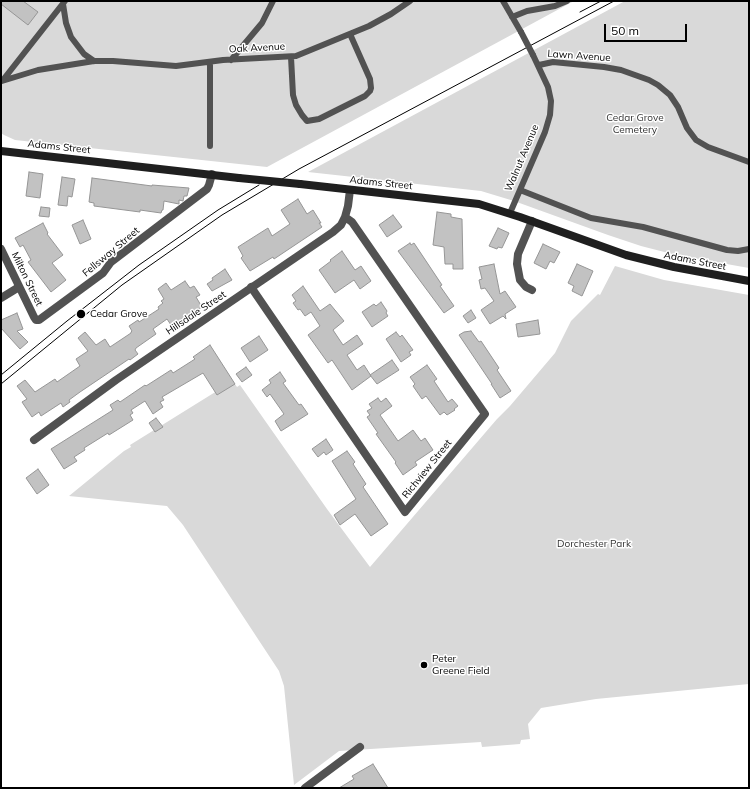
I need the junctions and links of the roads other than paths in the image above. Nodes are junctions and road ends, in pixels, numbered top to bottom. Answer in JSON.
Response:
{"nodes":[{"id":1,"x":273,"y":1,"type":"edge"},
{"id":2,"x":410,"y":1,"type":"edge"},
{"id":3,"x":503,"y":1,"type":"edge"},
{"id":4,"x":567,"y":1,"type":"edge"},
{"id":5,"x":64,"y":2,"type":"edge"},
{"id":6,"x":512,"y":17,"type":"junction"},
{"id":7,"x":350,"y":34,"type":"junction"},
{"id":8,"x":291,"y":57,"type":"junction"},
{"id":9,"x":231,"y":60,"type":"junction"},
{"id":10,"x":94,"y":61,"type":"junction"},
{"id":11,"x":210,"y":62,"type":"junction"},
{"id":12,"x":539,"y":65,"type":"junction"},
{"id":13,"x":2,"y":82,"type":"edge"},
{"id":14,"x":210,"y":146,"type":"dead end"},
{"id":15,"x":1,"y":151,"type":"edge"},
{"id":16,"x":748,"y":161,"type":"edge"},
{"id":17,"x":212,"y":174,"type":"junction"},
{"id":18,"x":350,"y":190,"type":"junction"},
{"id":19,"x":520,"y":190,"type":"junction"},
{"id":20,"x":510,"y":213,"type":"junction"},
{"id":21,"x":345,"y":217,"type":"junction"},
{"id":22,"x":532,"y":221,"type":"junction"},
{"id":23,"x":1,"y":249,"type":"edge"},
{"id":24,"x":749,"y":249,"type":"edge"},
{"id":25,"x":749,"y":281,"type":"edge"},
{"id":26,"x":19,"y":287,"type":"junction"},
{"id":27,"x":251,"y":287,"type":"junction"},
{"id":28,"x":532,"y":290,"type":"dead end"},
{"id":29,"x":1,"y":298,"type":"edge"},
{"id":30,"x":34,"y":317,"type":"joint"},
{"id":31,"x":34,"y":440,"type":"dead end"},
{"id":32,"x":360,"y":746,"type":"dead end"},
{"id":33,"x":306,"y":788,"type":"edge"}],
"edges":[{"from":1,"to":9,"type":"lane"},
{"from":2,"to":7,"type":"lane","name":"Oak Avenue"},
{"from":3,"to":6,"type":"lane","name":"Walnut Avenue"},
{"from":4,"to":6,"type":"lane"},
{"from":5,"to":10,"type":"lane"},
{"from":5,"to":13,"type":"lane"},
{"from":6,"to":12,"type":"lane","name":"Walnut Avenue","bridge":true},
{"from":7,"to":8,"type":"lane","name":"Oak Avenue"},
{"from":7,"to":8,"type":"lane"},
{"from":8,"to":9,"type":"lane","name":"Oak Avenue"},
{"from":9,"to":11,"type":"lane","name":"Oak Avenue"},
{"from":10,"to":11,"type":"lane","name":"Oak Avenue"},
{"from":10,"to":13,"type":"lane","name":"Oak Avenue"},
{"from":11,"to":14,"type":"lane"},
{"from":12,"to":16,"type":"lane","name":"Lawn Avenue"},
{"from":12,"to":19,"type":"lane","name":"Walnut Avenue"},
{"from":15,"to":17,"type":"main road","name":"Adams Street"},
{"from":17,"to":18,"type":"main road","name":"Adams Street","bridge":true},
{"from":17,"to":30,"type":"street","name":"Fellsway Street"},
{"from":18,"to":20,"type":"main road","name":"Adams Street"},
{"from":18,"to":21,"type":"street","name":"Hillsdale Street"},
{"from":19,"to":20,"type":"lane","name":"Walnut Avenue"},
{"from":19,"to":24,"type":"lane"},
{"from":20,"to":22,"type":"main road","name":"Adams Street"},
{"from":21,"to":27,"type":"street","name":"Hillsdale Street"},
{"from":21,"to":27,"type":"street","name":"Richview Street"},
{"from":22,"to":25,"type":"main road","name":"Adams Street"},
{"from":22,"to":28,"type":"street"},
{"from":23,"to":26,"type":"street","name":"Milton Street"},
{"from":26,"to":29,"type":"street"},
{"from":26,"to":30,"type":"street","name":"Milton Street"},
{"from":27,"to":31,"type":"street","name":"Hillsdale Street"},
{"from":32,"to":33,"type":"street"}]}
